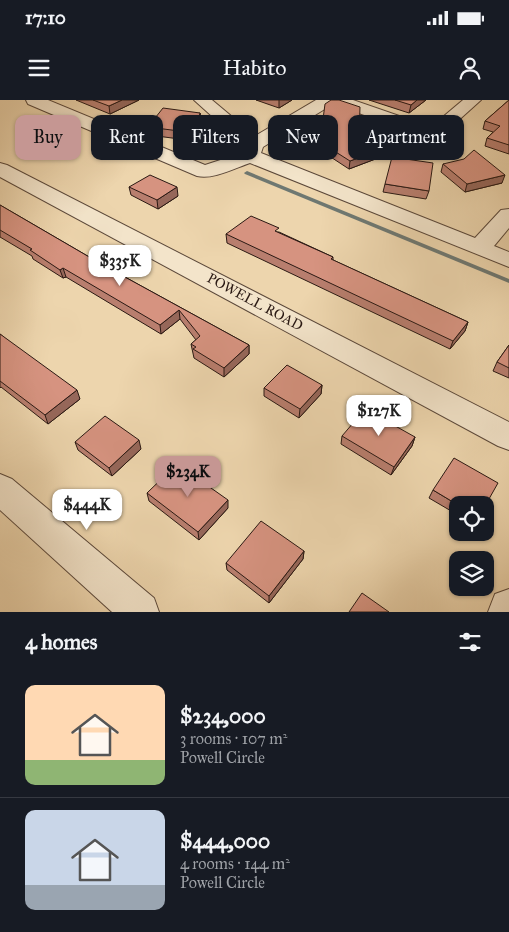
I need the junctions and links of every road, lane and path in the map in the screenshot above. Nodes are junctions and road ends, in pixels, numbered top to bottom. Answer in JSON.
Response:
{"nodes":[{"id":1,"x":34,"y":100,"type":"edge"},
{"id":2,"x":202,"y":100,"type":"edge"},
{"id":3,"x":328,"y":100,"type":"edge"},
{"id":4,"x":337,"y":100,"type":"edge"},
{"id":5,"x":472,"y":100,"type":"edge"},
{"id":6,"x":217,"y":115,"type":"edge"},
{"id":7,"x":258,"y":146,"type":"edge"},
{"id":8,"x":258,"y":153,"type":"edge"},
{"id":9,"x":173,"y":159,"type":"edge"},
{"id":10,"x":176,"y":160,"type":"edge"},
{"id":11,"x":230,"y":160,"type":"edge"},
{"id":12,"x":0,"y":170,"type":"edge"},
{"id":13,"x":509,"y":215,"type":"edge"},
{"id":14,"x":479,"y":248,"type":"junction"},
{"id":15,"x":509,"y":260,"type":"edge"},
{"id":16,"x":509,"y":437,"type":"edge"},
{"id":17,"x":0,"y":489,"type":"edge"},
{"id":18,"x":509,"y":608,"type":"edge"},
{"id":19,"x":140,"y":612,"type":"edge"},
{"id":20,"x":507,"y":612,"type":"edge"}],
"edges":[{"from":1,"to":9,"type":"street"},
{"from":2,"to":6,"type":"street"},
{"from":3,"to":7,"type":"street"},
{"from":4,"to":5,"type":"street"},
{"from":8,"to":14,"type":"street"},
{"from":10,"to":11,"type":"street"},
{"from":12,"to":16,"type":"street","name":"POWELL ROAD"},
{"from":13,"to":14,"type":"street"},
{"from":14,"to":15,"type":"street"},
{"from":17,"to":19,"type":"street"},
{"from":18,"to":20,"type":"street"}]}
